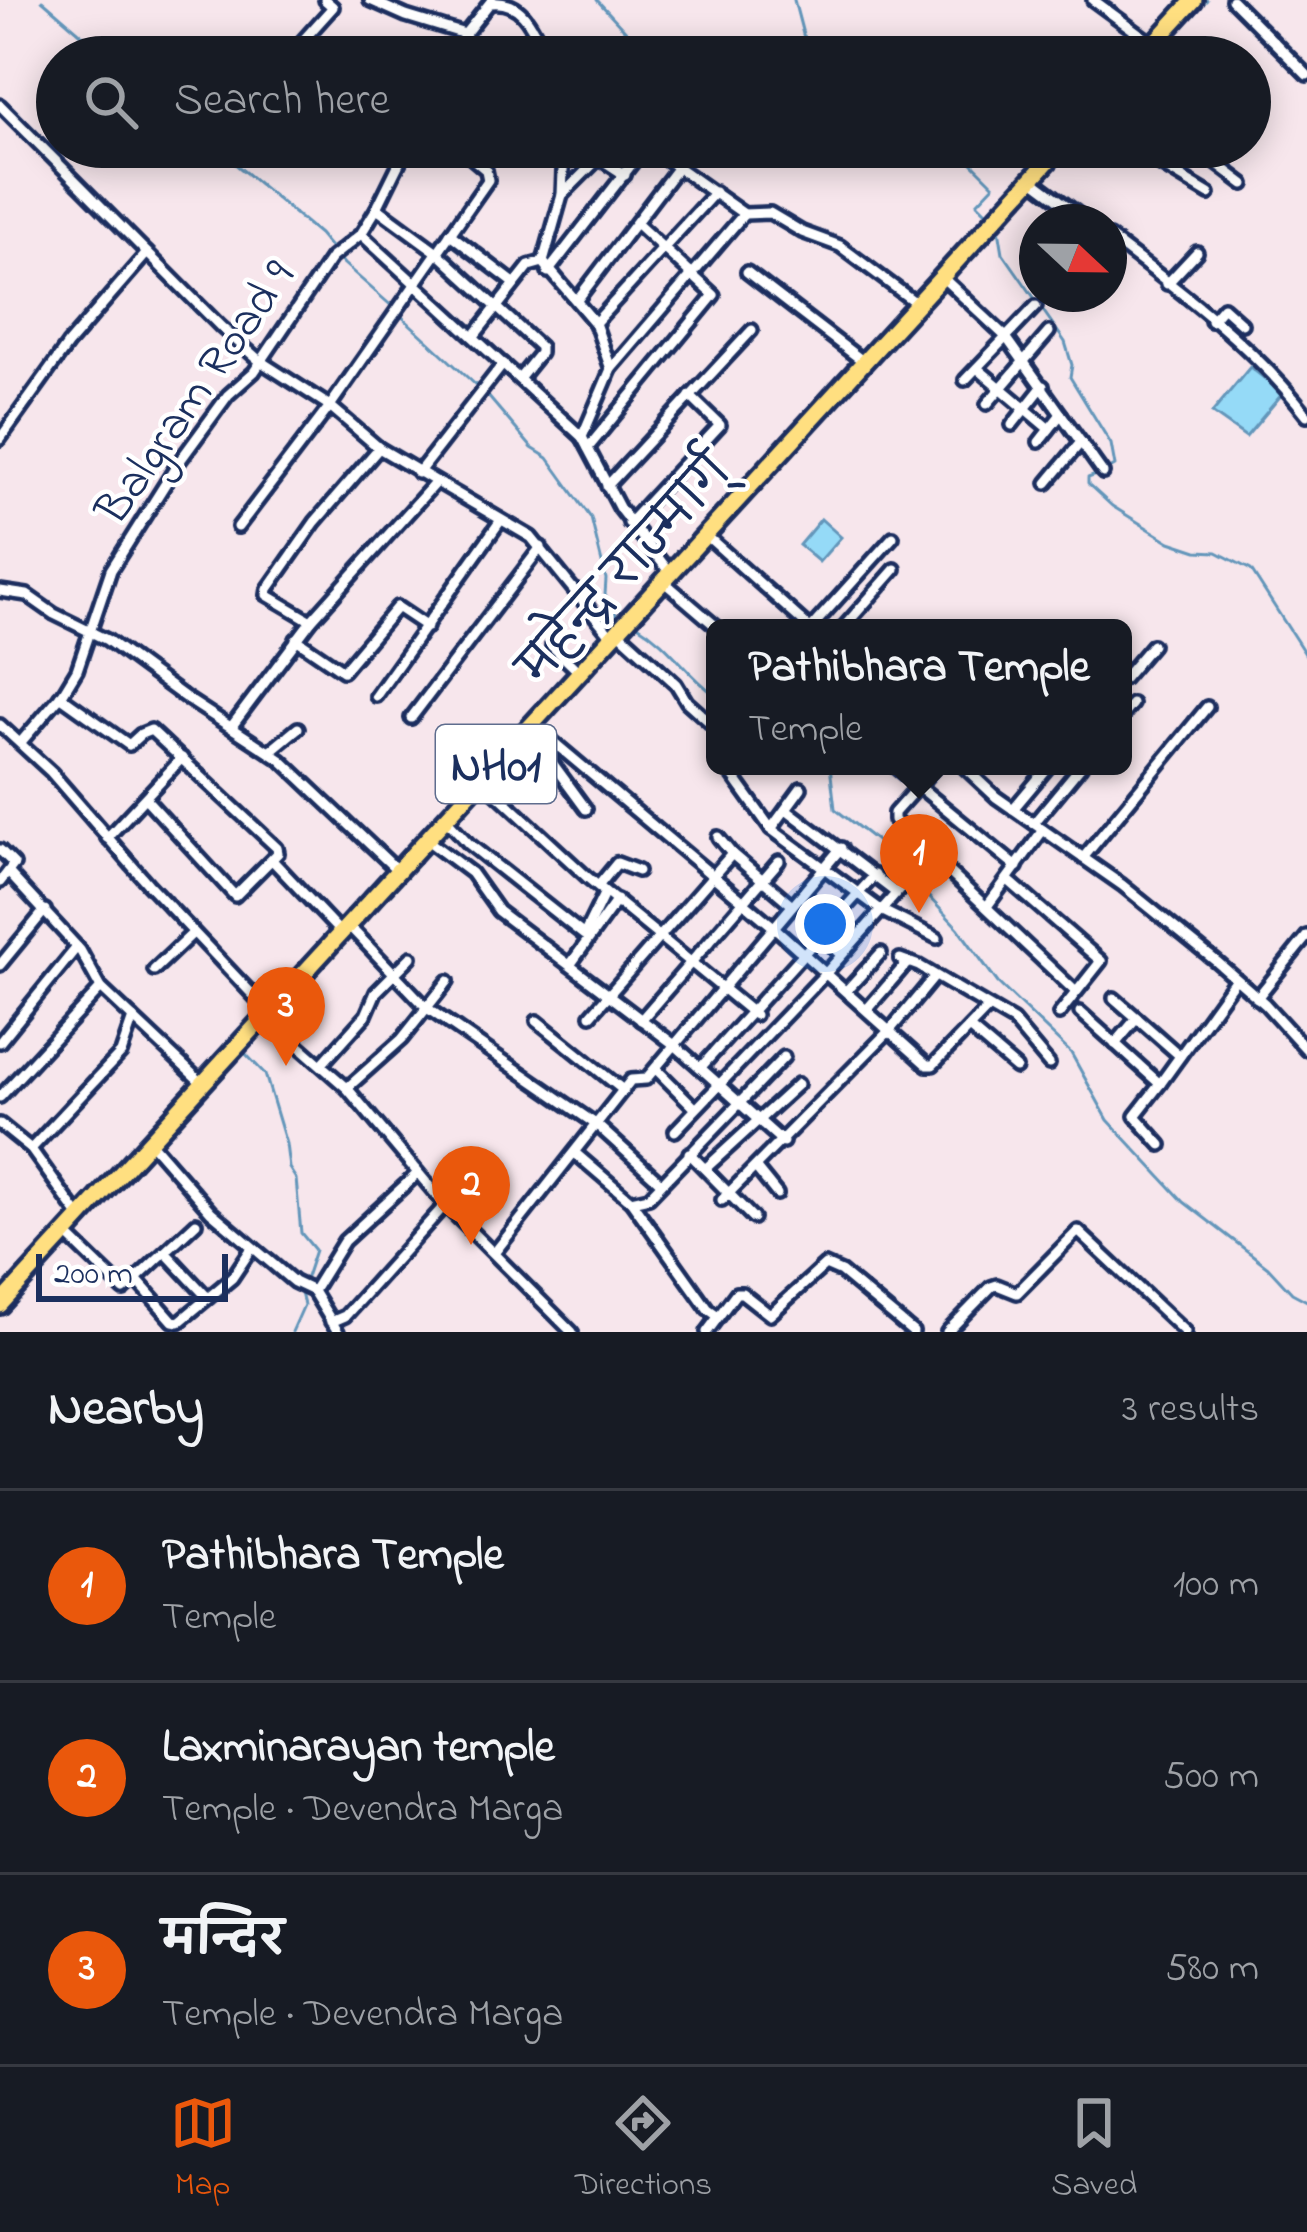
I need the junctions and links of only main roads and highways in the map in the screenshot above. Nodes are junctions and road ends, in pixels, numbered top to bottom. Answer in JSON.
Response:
{"nodes":[{"id":1,"x":1194,"y":0,"type":"edge"},
{"id":2,"x":1162,"y":36,"type":"edge"},
{"id":3,"x":1040,"y":168,"type":"edge"},
{"id":4,"x":0,"y":1305,"type":"edge"}],
"edges":[{"from":1,"to":2,"type":"highway"},
{"from":3,"to":4,"type":"highway","name":"महेन्द्र राज्मार्ग्","number":"NH01"}]}
